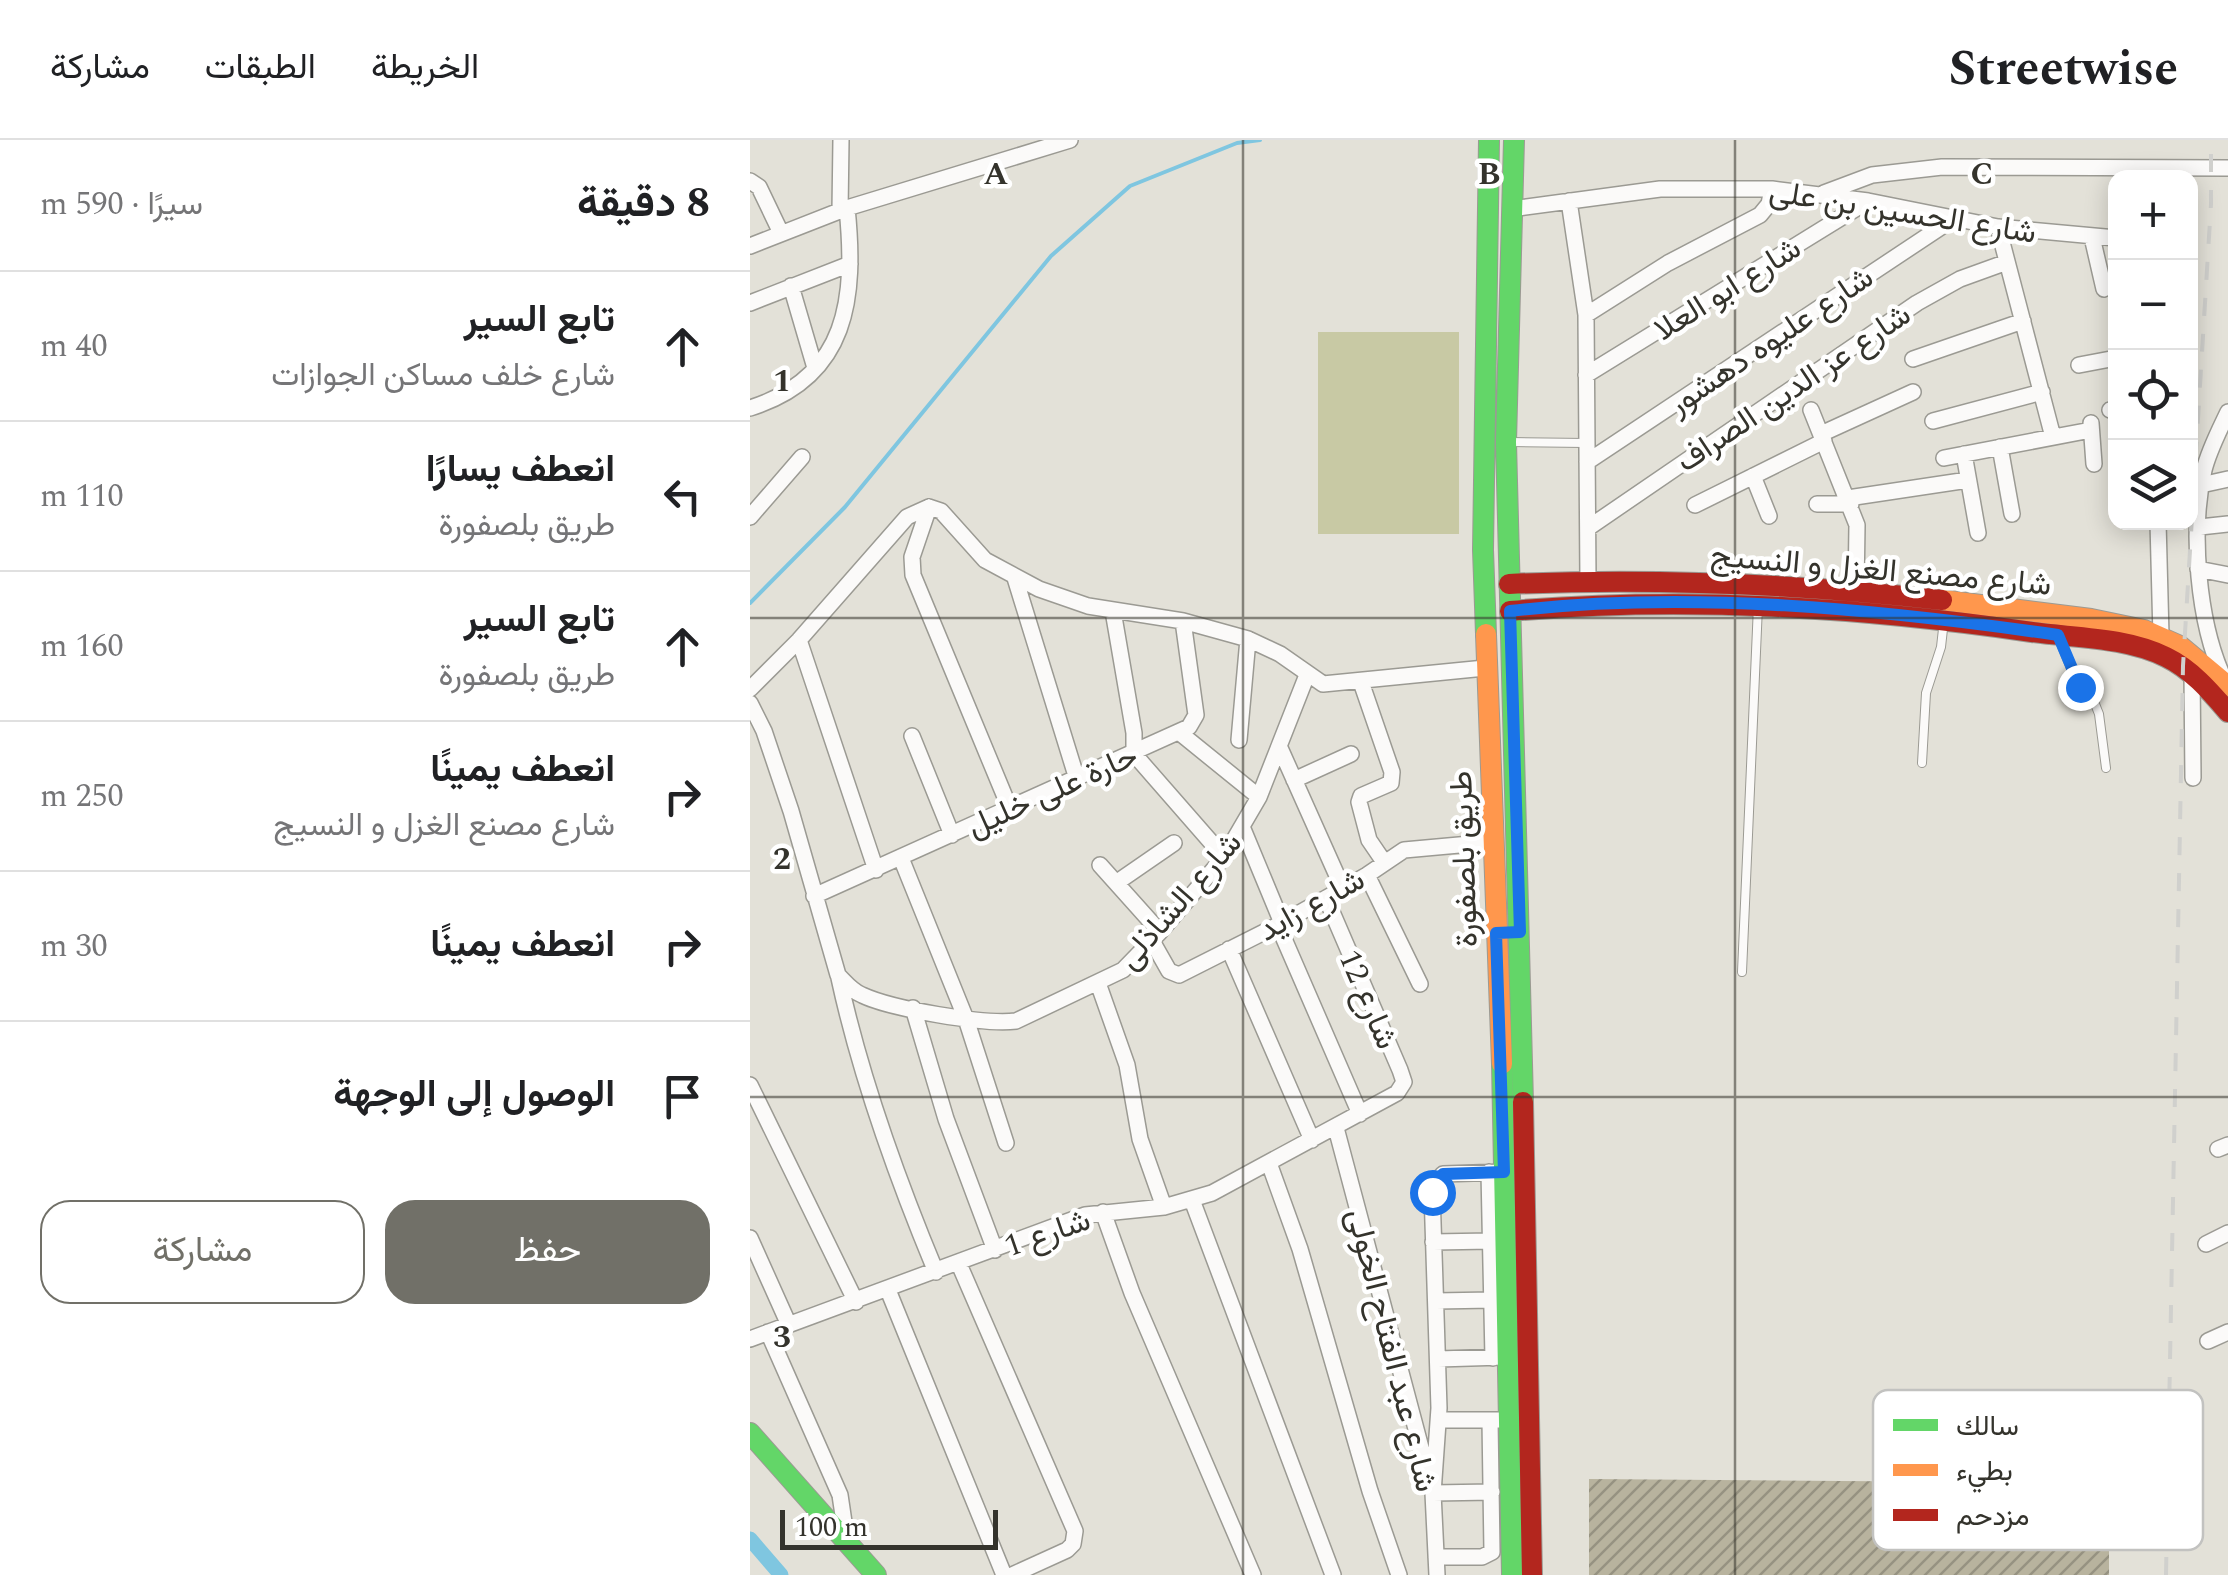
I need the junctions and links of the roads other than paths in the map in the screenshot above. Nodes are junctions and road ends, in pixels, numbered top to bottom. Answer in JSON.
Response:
{"nodes":[{"id":1,"x":841,"y":140,"type":"edge"},
{"id":2,"x":1070,"y":140,"type":"edge"},
{"id":3,"x":1514,"y":140,"type":"edge"},
{"id":4,"x":1489,"y":141,"type":"edge"},
{"id":5,"x":2228,"y":168,"type":"edge"},
{"id":6,"x":2194,"y":170,"type":"edge"},
{"id":7,"x":2108,"y":171,"type":"edge"},
{"id":8,"x":750,"y":181,"type":"edge"},
{"id":9,"x":1772,"y":189,"type":"junction"},
{"id":10,"x":1821,"y":194,"type":"junction"},
{"id":11,"x":1569,"y":201,"type":"junction"},
{"id":12,"x":1868,"y":201,"type":"junction"},
{"id":13,"x":844,"y":209,"type":"junction"},
{"id":14,"x":1511,"y":209,"type":"junction"},
{"id":15,"x":1952,"y":219,"type":"junction"},
{"id":16,"x":1998,"y":227,"type":"junction"},
{"id":17,"x":780,"y":233,"type":"junction"},
{"id":18,"x":2092,"y":237,"type":"junction"},
{"id":19,"x":2108,"y":238,"type":"edge"},
{"id":20,"x":750,"y":246,"type":"edge"},
{"id":21,"x":2007,"y":262,"type":"junction"},
{"id":22,"x":850,"y":264,"type":"junction"},
{"id":23,"x":791,"y":286,"type":"junction"},
{"id":24,"x":2104,"y":289,"type":"dead end"},
{"id":25,"x":750,"y":303,"type":"edge"},
{"id":26,"x":1586,"y":315,"type":"junction"},
{"id":27,"x":2023,"y":320,"type":"junction"},
{"id":28,"x":1914,"y":358,"type":"dead end"},
{"id":29,"x":2108,"y":360,"type":"edge"},
{"id":30,"x":2079,"y":365,"type":"dead end"},
{"id":31,"x":815,"y":368,"type":"junction"},
{"id":32,"x":1586,"y":376,"type":"junction"},
{"id":33,"x":1914,"y":392,"type":"dead end"},
{"id":34,"x":2042,"y":392,"type":"junction"},
{"id":35,"x":750,"y":408,"type":"edge"},
{"id":36,"x":1811,"y":410,"type":"dead end"},
{"id":37,"x":2228,"y":412,"type":"edge"},
{"id":38,"x":1933,"y":421,"type":"dead end"},
{"id":39,"x":2054,"y":437,"type":"junction"},
{"id":40,"x":1823,"y":438,"type":"junction"},
{"id":41,"x":1506,"y":442,"type":"junction"},
{"id":42,"x":1586,"y":443,"type":"junction"},
{"id":43,"x":2000,"y":447,"type":"junction"},
{"id":44,"x":1964,"y":454,"type":"junction"},
{"id":45,"x":802,"y":457,"type":"dead end"},
{"id":46,"x":1944,"y":458,"type":"dead end"},
{"id":47,"x":1587,"y":462,"type":"junction"},
{"id":48,"x":2094,"y":464,"type":"dead end"},
{"id":49,"x":1753,"y":476,"type":"junction"},
{"id":50,"x":2228,"y":479,"type":"edge"},
{"id":51,"x":1968,"y":480,"type":"junction"},
{"id":52,"x":2201,"y":485,"type":"junction"},
{"id":53,"x":1849,"y":501,"type":"junction"},
{"id":54,"x":1818,"y":504,"type":"dead end"},
{"id":55,"x":1695,"y":505,"type":"dead end"},
{"id":56,"x":929,"y":507,"type":"junction"},
{"id":57,"x":2012,"y":514,"type":"dead end"},
{"id":58,"x":1769,"y":516,"type":"dead end"},
{"id":59,"x":750,"y":517,"type":"edge"},
{"id":60,"x":2228,"y":524,"type":"edge"},
{"id":61,"x":2200,"y":526,"type":"junction"},
{"id":62,"x":1588,"y":528,"type":"junction"},
{"id":63,"x":2158,"y":530,"type":"edge"},
{"id":64,"x":1978,"y":533,"type":"dead end"},
{"id":65,"x":2198,"y":569,"type":"junction"},
{"id":66,"x":2228,"y":575,"type":"edge"},
{"id":67,"x":1016,"y":578,"type":"junction"},
{"id":68,"x":1644,"y":580,"type":"junction"},
{"id":69,"x":1588,"y":581,"type":"junction"},
{"id":70,"x":1509,"y":584,"type":"junction"},
{"id":71,"x":1856,"y":592,"type":"junction"},
{"id":72,"x":1758,"y":596,"type":"junction"},
{"id":73,"x":1643,"y":603,"type":"junction"},
{"id":74,"x":1944,"y":610,"type":"junction"},
{"id":75,"x":1510,"y":611,"type":"junction"},
{"id":76,"x":1113,"y":612,"type":"junction"},
{"id":77,"x":1183,"y":621,"type":"junction"},
{"id":78,"x":2058,"y":626,"type":"junction"},
{"id":79,"x":2161,"y":636,"type":"junction"},
{"id":80,"x":1248,"y":639,"type":"junction"},
{"id":81,"x":800,"y":640,"type":"junction"},
{"id":82,"x":1486,"y":668,"type":"junction"},
{"id":83,"x":2192,"y":673,"type":"junction"},
{"id":84,"x":1308,"y":676,"type":"junction"},
{"id":85,"x":1360,"y":682,"type":"junction"},
{"id":86,"x":2228,"y":686,"type":"edge"},
{"id":87,"x":750,"y":689,"type":"edge"},
{"id":88,"x":750,"y":703,"type":"edge"},
{"id":89,"x":2228,"y":712,"type":"edge"},
{"id":90,"x":1180,"y":733,"type":"junction"},
{"id":91,"x":912,"y":736,"type":"dead end"},
{"id":92,"x":1239,"y":740,"type":"dead end"},
{"id":93,"x":1280,"y":748,"type":"junction"},
{"id":94,"x":1134,"y":754,"type":"junction"},
{"id":95,"x":1351,"y":754,"type":"dead end"},
{"id":96,"x":1922,"y":763,"type":"dead end"},
{"id":97,"x":2106,"y":768,"type":"dead end"},
{"id":98,"x":2192,"y":778,"type":"dead end"},
{"id":99,"x":1077,"y":779,"type":"junction"},
{"id":100,"x":1294,"y":780,"type":"junction"},
{"id":101,"x":1259,"y":797,"type":"junction"},
{"id":102,"x":1010,"y":809,"type":"junction"},
{"id":103,"x":1243,"y":829,"type":"junction"},
{"id":104,"x":952,"y":835,"type":"junction"},
{"id":105,"x":1174,"y":842,"type":"dead end"},
{"id":106,"x":1492,"y":842,"type":"junction"},
{"id":107,"x":1224,"y":857,"type":"junction"},
{"id":108,"x":901,"y":858,"type":"junction"},
{"id":109,"x":1384,"y":862,"type":"junction"},
{"id":110,"x":1100,"y":865,"type":"dead end"},
{"id":111,"x":876,"y":870,"type":"junction"},
{"id":112,"x":1367,"y":875,"type":"junction"},
{"id":113,"x":1116,"y":883,"type":"junction"},
{"id":114,"x":1343,"y":888,"type":"junction"},
{"id":115,"x":814,"y":896,"type":"junction"},
{"id":116,"x":1326,"y":898,"type":"junction"},
{"id":117,"x":1280,"y":924,"type":"junction"},
{"id":118,"x":1520,"y":932,"type":"junction"},
{"id":119,"x":1496,"y":933,"type":"junction"},
{"id":120,"x":1156,"y":936,"type":"junction"},
{"id":121,"x":1229,"y":949,"type":"junction"},
{"id":122,"x":1742,"y":972,"type":"dead end"},
{"id":123,"x":838,"y":975,"type":"junction"},
{"id":124,"x":1098,"y":983,"type":"junction"},
{"id":125,"x":1420,"y":984,"type":"dead end"},
{"id":126,"x":912,"y":1008,"type":"junction"},
{"id":127,"x":966,"y":1019,"type":"junction"},
{"id":128,"x":750,"y":1085,"type":"edge"},
{"id":129,"x":1392,"y":1096,"type":"joint"},
{"id":130,"x":1360,"y":1114,"type":"junction"},
{"id":131,"x":1336,"y":1128,"type":"junction"},
{"id":132,"x":1312,"y":1140,"type":"junction"},
{"id":133,"x":1006,"y":1143,"type":"dead end"},
{"id":134,"x":1270,"y":1163,"type":"junction"},
{"id":135,"x":1496,"y":1172,"type":"junction"},
{"id":136,"x":1192,"y":1200,"type":"junction"},
{"id":137,"x":1164,"y":1207,"type":"junction"},
{"id":138,"x":1103,"y":1212,"type":"junction"},
{"id":139,"x":2228,"y":1233,"type":"edge"},
{"id":140,"x":750,"y":1238,"type":"edge"},
{"id":141,"x":1491,"y":1241,"type":"junction"},
{"id":142,"x":1434,"y":1242,"type":"junction"},
{"id":143,"x":2206,"y":1244,"type":"dead end"},
{"id":144,"x":996,"y":1250,"type":"junction"},
{"id":145,"x":959,"y":1264,"type":"junction"},
{"id":146,"x":936,"y":1272,"type":"junction"},
{"id":147,"x":888,"y":1290,"type":"junction"},
{"id":148,"x":1492,"y":1300,"type":"junction"},
{"id":149,"x":1436,"y":1301,"type":"junction"},
{"id":150,"x":856,"y":1302,"type":"junction"},
{"id":151,"x":788,"y":1326,"type":"junction"},
{"id":152,"x":2228,"y":1332,"type":"edge"},
{"id":153,"x":756,"y":1333,"type":"edge"},
{"id":154,"x":2208,"y":1342,"type":"dead end"},
{"id":155,"x":1500,"y":1357,"type":"junction"},
{"id":156,"x":1438,"y":1359,"type":"junction"},
{"id":157,"x":1438,"y":1420,"type":"junction"},
{"id":158,"x":1499,"y":1420,"type":"junction"},
{"id":159,"x":750,"y":1434,"type":"edge"},
{"id":160,"x":1432,"y":1492,"type":"junction"},
{"id":161,"x":1492,"y":1492,"type":"junction"},
{"id":162,"x":842,"y":1536,"type":"junction"},
{"id":163,"x":1436,"y":1556,"type":"junction"},
{"id":164,"x":876,"y":1575,"type":"edge"},
{"id":165,"x":1004,"y":1575,"type":"edge"},
{"id":166,"x":1012,"y":1575,"type":"edge"},
{"id":167,"x":1253,"y":1575,"type":"edge"},
{"id":168,"x":1333,"y":1575,"type":"edge"},
{"id":169,"x":1399,"y":1575,"type":"edge"},
{"id":170,"x":1437,"y":1575,"type":"edge"},
{"id":171,"x":1512,"y":1575,"type":"edge"},
{"id":172,"x":1532,"y":1575,"type":"edge"}],
"edges":[{"from":1,"to":13,"type":"street"},
{"from":2,"to":13,"type":"street"},
{"from":3,"to":14,"type":"main road","name":"طريق بلصفورة"},
{"from":4,"to":82,"type":"main road","name":"طريق بلصفورة"},
{"from":5,"to":6,"type":"street"},
{"from":7,"to":10,"type":"street"},
{"from":8,"to":17,"type":"street"},
{"from":9,"to":10,"type":"street","name":"شارع الحسين بن على"},
{"from":9,"to":11,"type":"street","name":"شارع الحسين بن على"},
{"from":9,"to":26,"type":"street"},
{"from":10,"to":12,"type":"street","name":"شارع الحسين بن على"},
{"from":11,"to":14,"type":"street","name":"شارع الحسين بن على"},
{"from":11,"to":26,"type":"street"},
{"from":12,"to":15,"type":"street","name":"شارع الحسين بن على"},
{"from":12,"to":32,"type":"street","name":"شارع ابو العلا"},
{"from":13,"to":17,"type":"street"},
{"from":13,"to":22,"type":"street"},
{"from":14,"to":41,"type":"main road","name":"طريق بلصفورة"},
{"from":15,"to":16,"type":"street","name":"شارع الحسين بن على"},
{"from":15,"to":47,"type":"street","name":"شارع عليوه دهشور"},
{"from":16,"to":18,"type":"street","name":"شارع الحسين بن على"},
{"from":16,"to":21,"type":"street"},
{"from":17,"to":20,"type":"street"},
{"from":18,"to":19,"type":"street","name":"شارع الحسين بن على"},
{"from":18,"to":24,"type":"street"},
{"from":21,"to":27,"type":"street"},
{"from":21,"to":62,"type":"street","name":"شارع عز الدين الصراف"},
{"from":22,"to":23,"type":"street"},
{"from":22,"to":31,"type":"street"},
{"from":23,"to":25,"type":"street"},
{"from":23,"to":31,"type":"street"},
{"from":26,"to":32,"type":"street"},
{"from":27,"to":28,"type":"street"},
{"from":27,"to":34,"type":"street"},
{"from":29,"to":30,"type":"street"},
{"from":31,"to":35,"type":"street"},
{"from":32,"to":42,"type":"street"},
{"from":33,"to":40,"type":"street"},
{"from":34,"to":38,"type":"street"},
{"from":34,"to":39,"type":"street"},
{"from":36,"to":40,"type":"street"},
{"from":37,"to":52,"type":"street"},
{"from":39,"to":43,"type":"street"},
{"from":39,"to":48,"type":"street"},
{"from":40,"to":49,"type":"street"},
{"from":40,"to":53,"type":"street"},
{"from":41,"to":42,"type":"lane"},
{"from":41,"to":70,"type":"main road","name":"طريق بلصفورة"},
{"from":42,"to":47,"type":"street"},
{"from":43,"to":44,"type":"street"},
{"from":43,"to":57,"type":"street"},
{"from":44,"to":46,"type":"street"},
{"from":44,"to":51,"type":"street"},
{"from":45,"to":59,"type":"street"},
{"from":47,"to":62,"type":"street"},
{"from":49,"to":55,"type":"street"},
{"from":49,"to":58,"type":"street"},
{"from":50,"to":52,"type":"street"},
{"from":51,"to":53,"type":"street"},
{"from":51,"to":64,"type":"street"},
{"from":52,"to":61,"type":"street"},
{"from":53,"to":54,"type":"street"},
{"from":53,"to":71,"type":"street"},
{"from":56,"to":67,"type":"street"},
{"from":56,"to":81,"type":"street"},
{"from":56,"to":102,"type":"street"},
{"from":60,"to":61,"type":"street"},
{"from":61,"to":65,"type":"street"},
{"from":62,"to":69,"type":"street"},
{"from":63,"to":79,"type":"street"},
{"from":65,"to":66,"type":"street"},
{"from":65,"to":86,"type":"street"},
{"from":67,"to":76,"type":"street"},
{"from":67,"to":99,"type":"street"},
{"from":68,"to":69,"type":"main road","name":"شارع مصنع الغزل و النسيج"},
{"from":68,"to":72,"type":"main road","name":"شارع مصنع الغزل و النسيج"},
{"from":68,"to":73,"type":"main road"},
{"from":69,"to":70,"type":"main road","name":"شارع مصنع الغزل و النسيج"},
{"from":70,"to":75,"type":"main road","name":"طريق بلصفورة"},
{"from":71,"to":72,"type":"main road","name":"شارع مصنع الغزل و النسيج"},
{"from":71,"to":74,"type":"main road","name":"شارع مصنع الغزل و النسيج"},
{"from":72,"to":73,"type":"main road","name":"شارع مصنع الغزل و النسيج"},
{"from":72,"to":74,"type":"main road","name":"شارع مصنع الغزل و النسيج"},
{"from":72,"to":122,"type":"lane"},
{"from":73,"to":75,"type":"main road","name":"شارع مصنع الغزل و النسيج"},
{"from":74,"to":78,"type":"main road","name":"شارع مصنع الغزل و النسيج"},
{"from":74,"to":96,"type":"lane"},
{"from":75,"to":118,"type":"main road","name":"طريق بلصفورة"},
{"from":76,"to":77,"type":"street"},
{"from":76,"to":94,"type":"street"},
{"from":77,"to":80,"type":"street"},
{"from":77,"to":90,"type":"street","name":"حارة على خليل"},
{"from":78,"to":79,"type":"main road","name":"شارع مصنع الغزل و النسيج"},
{"from":78,"to":83,"type":"main road","name":"شارع مصنع الغزل و النسيج"},
{"from":78,"to":97,"type":"lane"},
{"from":79,"to":86,"type":"main road","name":"شارع مصنع الغزل و النسيج"},
{"from":80,"to":84,"type":"street"},
{"from":80,"to":92,"type":"street"},
{"from":81,"to":87,"type":"street"},
{"from":81,"to":111,"type":"street"},
{"from":82,"to":85,"type":"street"},
{"from":82,"to":106,"type":"main road","name":"طريق بلصفورة"},
{"from":83,"to":89,"type":"main road","name":"شارع مصنع الغزل و النسيج"},
{"from":83,"to":98,"type":"street"},
{"from":84,"to":85,"type":"street"},
{"from":84,"to":93,"type":"street","name":"شارع الشاذلى"},
{"from":85,"to":109,"type":"street"},
{"from":88,"to":115,"type":"street"},
{"from":90,"to":94,"type":"street","name":"حارة على خليل"},
{"from":90,"to":101,"type":"street"},
{"from":91,"to":104,"type":"street"},
{"from":93,"to":100,"type":"street"},
{"from":93,"to":101,"type":"street","name":"شارع الشاذلى"},
{"from":94,"to":99,"type":"street","name":"حارة على خليل"},
{"from":94,"to":107,"type":"street"},
{"from":95,"to":100,"type":"street"},
{"from":99,"to":102,"type":"street","name":"حارة على خليل"},
{"from":100,"to":114,"type":"street"},
{"from":101,"to":103,"type":"street","name":"شارع الشاذلى"},
{"from":102,"to":104,"type":"street","name":"حارة على خليل"},
{"from":103,"to":107,"type":"street","name":"شارع الشاذلى"},
{"from":103,"to":117,"type":"street"},
{"from":104,"to":108,"type":"street","name":"حارة على خليل"},
{"from":105,"to":113,"type":"street"},
{"from":106,"to":109,"type":"street","name":"شارع زايد"},
{"from":106,"to":119,"type":"main road","name":"طريق بلصفورة"},
{"from":107,"to":120,"type":"street","name":"شارع الشاذلى"},
{"from":108,"to":111,"type":"street","name":"حارة على خليل"},
{"from":108,"to":127,"type":"street"},
{"from":109,"to":112,"type":"street","name":"شارع زايد"},
{"from":110,"to":113,"type":"street"},
{"from":111,"to":115,"type":"street","name":"حارة على خليل"},
{"from":112,"to":114,"type":"street","name":"شارع زايد"},
{"from":112,"to":125,"type":"street"},
{"from":113,"to":120,"type":"street"},
{"from":114,"to":116,"type":"street","name":"شارع زايد"},
{"from":115,"to":123,"type":"street"},
{"from":116,"to":117,"type":"street","name":"شارع زايد"},
{"from":116,"to":129,"type":"street","name":"شارع 12"},
{"from":117,"to":121,"type":"street","name":"شارع زايد"},
{"from":117,"to":130,"type":"street"},
{"from":118,"to":119,"type":"main road"},
{"from":118,"to":172,"type":"main road","name":"طريق بلصفورة"},
{"from":119,"to":135,"type":"main road","name":"طريق بلصفورة"},
{"from":120,"to":121,"type":"street","name":"شارع زايد"},
{"from":120,"to":124,"type":"street","name":"شارع الشاذلى"},
{"from":121,"to":132,"type":"street"},
{"from":123,"to":126,"type":"street","name":"شارع الشاذلى"},
{"from":123,"to":146,"type":"street"},
{"from":124,"to":127,"type":"street","name":"شارع الشاذلى"},
{"from":124,"to":137,"type":"street"},
{"from":126,"to":127,"type":"street","name":"شارع الشاذلى"},
{"from":126,"to":144,"type":"street"},
{"from":127,"to":133,"type":"street"},
{"from":128,"to":150,"type":"street"},
{"from":129,"to":130,"type":"street","name":"شارع 1"},
{"from":130,"to":131,"type":"street","name":"شارع 1"},
{"from":131,"to":132,"type":"street","name":"شارع 1"},
{"from":131,"to":160,"type":"street","name":"شارع عبد الفتاح الخولى"},
{"from":132,"to":134,"type":"street","name":"شارع 1"},
{"from":134,"to":136,"type":"street","name":"شارع 1"},
{"from":134,"to":169,"type":"street"},
{"from":135,"to":141,"type":"street"},
{"from":135,"to":142,"type":"street"},
{"from":135,"to":155,"type":"main road","name":"طريق بلصفورة"},
{"from":136,"to":137,"type":"street","name":"شارع 1"},
{"from":136,"to":168,"type":"street"},
{"from":137,"to":138,"type":"street","name":"شارع 1"},
{"from":138,"to":144,"type":"street","name":"شارع 1"},
{"from":138,"to":167,"type":"street"},
{"from":139,"to":143,"type":"street"},
{"from":140,"to":151,"type":"street"},
{"from":141,"to":142,"type":"street"},
{"from":141,"to":148,"type":"street"},
{"from":142,"to":149,"type":"street"},
{"from":144,"to":145,"type":"street","name":"شارع 1"},
{"from":145,"to":146,"type":"street","name":"شارع 1"},
{"from":145,"to":166,"type":"street"},
{"from":146,"to":147,"type":"street","name":"شارع 1"},
{"from":147,"to":150,"type":"street","name":"شارع 1"},
{"from":147,"to":165,"type":"street"},
{"from":148,"to":149,"type":"street"},
{"from":148,"to":155,"type":"street"},
{"from":149,"to":156,"type":"street"},
{"from":150,"to":151,"type":"street","name":"شارع 1"},
{"from":151,"to":153,"type":"street","name":"شارع 1"},
{"from":152,"to":154,"type":"street"},
{"from":153,"to":162,"type":"street"},
{"from":155,"to":156,"type":"street"},
{"from":155,"to":158,"type":"main road","name":"طريق بلصفورة"},
{"from":156,"to":157,"type":"street"},
{"from":157,"to":158,"type":"street"},
{"from":157,"to":160,"type":"street"},
{"from":158,"to":161,"type":"street"},
{"from":158,"to":171,"type":"main road","name":"طريق بلصفورة"},
{"from":159,"to":162,"type":"main road"},
{"from":160,"to":161,"type":"street"},
{"from":160,"to":163,"type":"street","name":"شارع عبد الفتاح الخولى"},
{"from":161,"to":163,"type":"street"},
{"from":162,"to":164,"type":"main road"},
{"from":163,"to":170,"type":"street","name":"شارع عبد الفتاح الخولى"}]}
